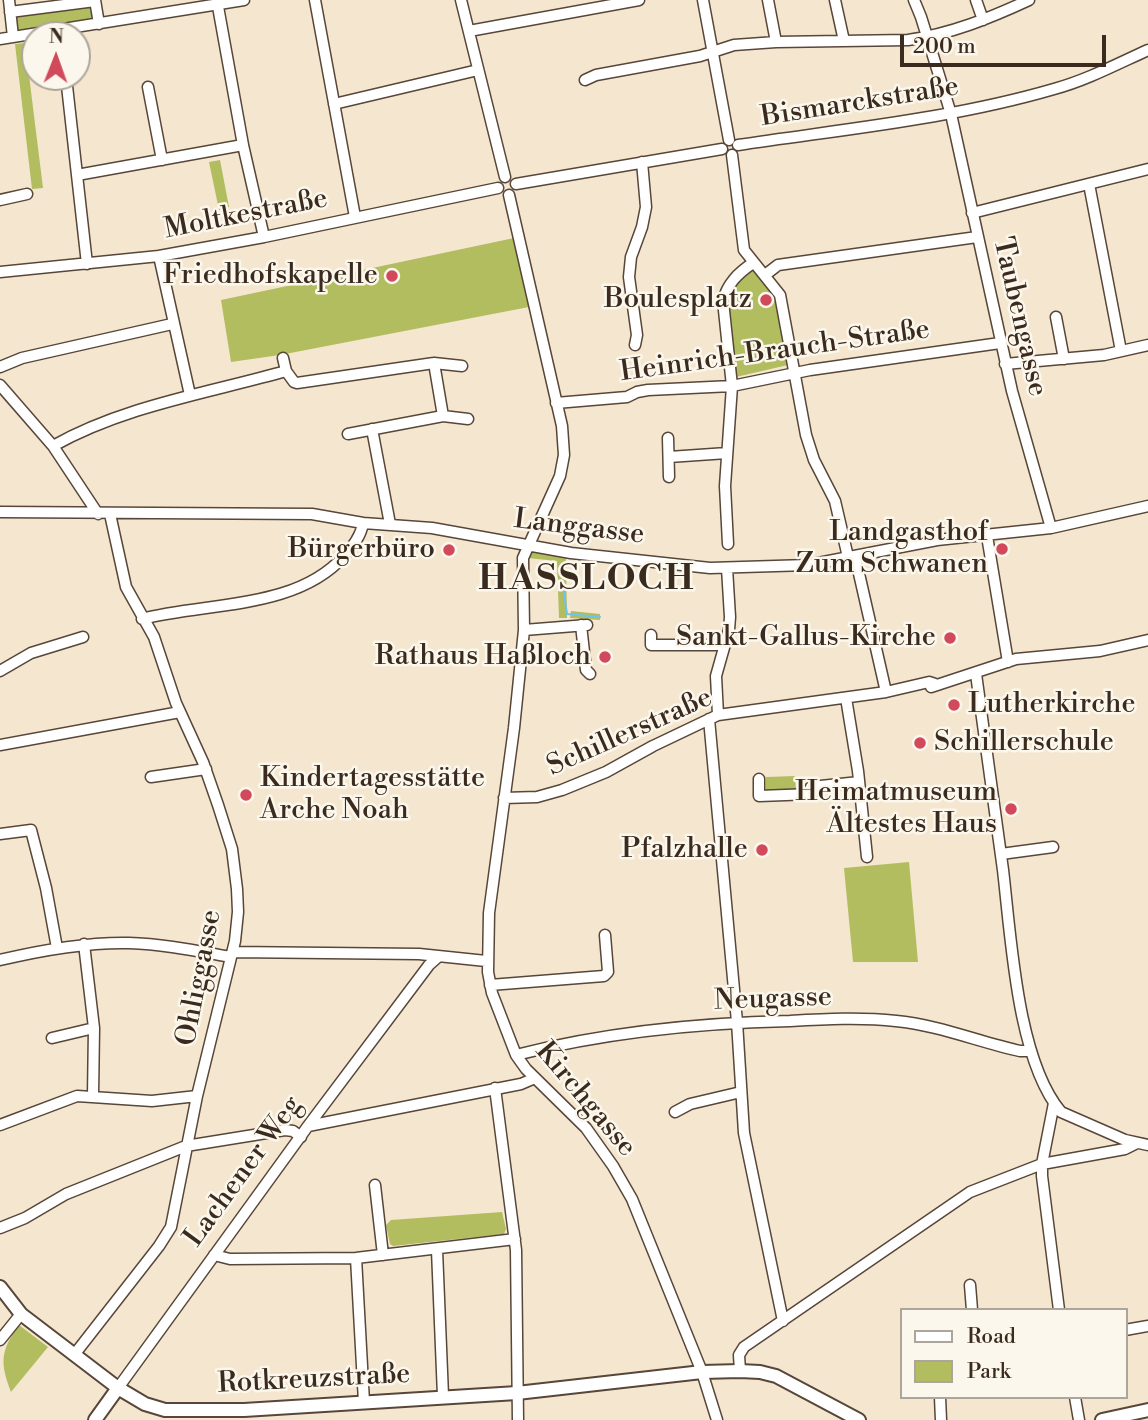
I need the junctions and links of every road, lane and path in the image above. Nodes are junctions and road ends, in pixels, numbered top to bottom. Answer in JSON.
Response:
{"nodes":[{"id":1,"x":9,"y":0,"type":"edge"},
{"id":2,"x":95,"y":0,"type":"edge"},
{"id":3,"x":244,"y":0,"type":"edge"},
{"id":4,"x":314,"y":0,"type":"edge"},
{"id":5,"x":461,"y":0,"type":"edge"},
{"id":6,"x":639,"y":0,"type":"edge"},
{"id":7,"x":703,"y":0,"type":"edge"},
{"id":8,"x":768,"y":0,"type":"edge"},
{"id":9,"x":835,"y":0,"type":"edge"},
{"id":10,"x":914,"y":0,"type":"edge"},
{"id":11,"x":976,"y":0,"type":"edge"},
{"id":12,"x":1029,"y":0,"type":"edge"},
{"id":13,"x":217,"y":2,"type":"edge"},
{"id":14,"x":10,"y":12,"type":"junction"},
{"id":15,"x":982,"y":20,"type":"junction"},
{"id":16,"x":99,"y":24,"type":"junction"},
{"id":17,"x":91,"y":26,"type":"edge"},
{"id":18,"x":469,"y":31,"type":"junction"},
{"id":19,"x":21,"y":36,"type":"edge"},
{"id":20,"x":13,"y":37,"type":"junction"},
{"id":21,"x":927,"y":37,"type":"junction"},
{"id":22,"x":0,"y":39,"type":"edge"},
{"id":23,"x":844,"y":41,"type":"junction"},
{"id":24,"x":776,"y":42,"type":"junction"},
{"id":25,"x":1148,"y":50,"type":"edge"},
{"id":26,"x":713,"y":51,"type":"junction"},
{"id":27,"x":478,"y":70,"type":"junction"},
{"id":28,"x":585,"y":80,"type":"dead end"},
{"id":29,"x":148,"y":87,"type":"dead end"},
{"id":30,"x":68,"y":91,"type":"edge"},
{"id":31,"x":334,"y":104,"type":"junction"},
{"id":32,"x":951,"y":114,"type":"junction"},
{"id":33,"x":243,"y":145,"type":"junction"},
{"id":34,"x":730,"y":145,"type":"junction"},
{"id":35,"x":162,"y":160,"type":"junction"},
{"id":36,"x":642,"y":162,"type":"junction"},
{"id":37,"x":1148,"y":169,"type":"edge"},
{"id":38,"x":77,"y":175,"type":"junction"},
{"id":39,"x":505,"y":177,"type":"junction"},
{"id":40,"x":516,"y":184,"type":"junction"},
{"id":41,"x":1089,"y":184,"type":"junction"},
{"id":42,"x":498,"y":188,"type":"junction"},
{"id":43,"x":27,"y":194,"type":"dead end"},
{"id":44,"x":509,"y":195,"type":"junction"},
{"id":45,"x":0,"y":200,"type":"edge"},
{"id":46,"x":972,"y":213,"type":"junction"},
{"id":47,"x":355,"y":217,"type":"junction"},
{"id":48,"x":264,"y":237,"type":"junction"},
{"id":49,"x":977,"y":237,"type":"junction"},
{"id":50,"x":159,"y":256,"type":"junction"},
{"id":51,"x":752,"y":263,"type":"junction"},
{"id":52,"x":87,"y":264,"type":"junction"},
{"id":53,"x":0,"y":272,"type":"edge"},
{"id":54,"x":765,"y":275,"type":"junction"},
{"id":55,"x":1056,"y":317,"type":"dead end"},
{"id":56,"x":172,"y":324,"type":"junction"},
{"id":57,"x":1000,"y":343,"type":"junction"},
{"id":58,"x":635,"y":345,"type":"dead end"},
{"id":59,"x":1148,"y":345,"type":"edge"},
{"id":60,"x":1121,"y":351,"type":"junction"},
{"id":61,"x":283,"y":358,"type":"dead end"},
{"id":62,"x":1064,"y":359,"type":"junction"},
{"id":63,"x":434,"y":363,"type":"junction"},
{"id":64,"x":1005,"y":364,"type":"junction"},
{"id":65,"x":462,"y":366,"type":"dead end"},
{"id":66,"x":0,"y":367,"type":"edge"},
{"id":67,"x":286,"y":371,"type":"junction"},
{"id":68,"x":794,"y":372,"type":"junction"},
{"id":69,"x":0,"y":386,"type":"edge"},
{"id":70,"x":732,"y":386,"type":"junction"},
{"id":71,"x":190,"y":395,"type":"junction"},
{"id":72,"x":556,"y":403,"type":"junction"},
{"id":73,"x":443,"y":416,"type":"junction"},
{"id":74,"x":468,"y":418,"type":"dead end"},
{"id":75,"x":372,"y":429,"type":"junction"},
{"id":76,"x":348,"y":434,"type":"dead end"},
{"id":77,"x":668,"y":438,"type":"dead end"},
{"id":78,"x":53,"y":446,"type":"junction"},
{"id":79,"x":727,"y":453,"type":"junction"},
{"id":80,"x":669,"y":457,"type":"junction"},
{"id":81,"x":669,"y":477,"type":"dead end"},
{"id":82,"x":1148,"y":506,"type":"edge"},
{"id":83,"x":0,"y":512,"type":"edge"},
{"id":84,"x":104,"y":514,"type":"junction"},
{"id":85,"x":363,"y":523,"type":"junction"},
{"id":86,"x":390,"y":524,"type":"junction"},
{"id":87,"x":1051,"y":528,"type":"junction"},
{"id":88,"x":987,"y":536,"type":"junction"},
{"id":89,"x":728,"y":544,"type":"dead end"},
{"id":90,"x":527,"y":546,"type":"junction"},
{"id":91,"x":852,"y":556,"type":"junction"},
{"id":92,"x":727,"y":568,"type":"junction"},
{"id":93,"x":142,"y":619,"type":"junction"},
{"id":94,"x":523,"y":630,"type":"junction"},
{"id":95,"x":651,"y":635,"type":"dead end"},
{"id":96,"x":83,"y":637,"type":"dead end"},
{"id":97,"x":1148,"y":640,"type":"edge"},
{"id":98,"x":724,"y":645,"type":"junction"},
{"id":99,"x":1008,"y":662,"type":"junction"},
{"id":100,"x":0,"y":671,"type":"edge"},
{"id":101,"x":590,"y":674,"type":"dead end"},
{"id":102,"x":976,"y":674,"type":"junction"},
{"id":103,"x":886,"y":692,"type":"junction"},
{"id":104,"x":846,"y":698,"type":"junction"},
{"id":105,"x":180,"y":712,"type":"junction"},
{"id":106,"x":713,"y":717,"type":"junction"},
{"id":107,"x":0,"y":745,"type":"edge"},
{"id":108,"x":206,"y":769,"type":"junction"},
{"id":109,"x":151,"y":777,"type":"dead end"},
{"id":110,"x":759,"y":779,"type":"dead end"},
{"id":111,"x":859,"y":782,"type":"junction"},
{"id":112,"x":504,"y":798,"type":"junction"},
{"id":113,"x":0,"y":834,"type":"edge"},
{"id":114,"x":1053,"y":847,"type":"dead end"},
{"id":115,"x":1000,"y":854,"type":"junction"},
{"id":116,"x":867,"y":858,"type":"dead end"},
{"id":117,"x":605,"y":935,"type":"dead end"},
{"id":118,"x":84,"y":944,"type":"junction"},
{"id":119,"x":57,"y":948,"type":"junction"},
{"id":120,"x":232,"y":955,"type":"junction"},
{"id":121,"x":438,"y":957,"type":"junction"},
{"id":122,"x":0,"y":960,"type":"edge"},
{"id":123,"x":486,"y":961,"type":"junction"},
{"id":124,"x":490,"y":985,"type":"junction"},
{"id":125,"x":737,"y":1022,"type":"junction"},
{"id":126,"x":93,"y":1028,"type":"junction"},
{"id":127,"x":52,"y":1038,"type":"dead end"},
{"id":128,"x":1030,"y":1051,"type":"junction"},
{"id":129,"x":516,"y":1055,"type":"junction"},
{"id":130,"x":535,"y":1078,"type":"junction"},
{"id":131,"x":495,"y":1088,"type":"junction"},
{"id":132,"x":741,"y":1092,"type":"junction"},
{"id":133,"x":93,"y":1096,"type":"junction"},
{"id":134,"x":197,"y":1096,"type":"junction"},
{"id":135,"x":1054,"y":1103,"type":"junction"},
{"id":136,"x":675,"y":1112,"type":"dead end"},
{"id":137,"x":0,"y":1125,"type":"edge"},
{"id":138,"x":308,"y":1126,"type":"junction"},
{"id":139,"x":301,"y":1137,"type":"junction"},
{"id":140,"x":1137,"y":1143,"type":"junction"},
{"id":141,"x":1148,"y":1144,"type":"edge"},
{"id":142,"x":186,"y":1146,"type":"junction"},
{"id":143,"x":1042,"y":1164,"type":"junction"},
{"id":144,"x":375,"y":1185,"type":"dead end"},
{"id":145,"x":0,"y":1228,"type":"edge"},
{"id":146,"x":515,"y":1239,"type":"junction"},
{"id":147,"x":437,"y":1250,"type":"junction"},
{"id":148,"x":214,"y":1255,"type":"junction"},
{"id":149,"x":383,"y":1255,"type":"junction"},
{"id":150,"x":356,"y":1258,"type":"junction"},
{"id":151,"x":970,"y":1285,"type":"dead end"},
{"id":152,"x":0,"y":1287,"type":"edge"},
{"id":153,"x":972,"y":1308,"type":"edge"},
{"id":154,"x":1059,"y":1308,"type":"edge"},
{"id":155,"x":21,"y":1314,"type":"junction"},
{"id":156,"x":783,"y":1321,"type":"junction"},
{"id":157,"x":1148,"y":1326,"type":"edge"},
{"id":158,"x":1127,"y":1330,"type":"edge"},
{"id":159,"x":0,"y":1340,"type":"edge"},
{"id":160,"x":75,"y":1355,"type":"junction"},
{"id":161,"x":740,"y":1371,"type":"junction"},
{"id":162,"x":702,"y":1372,"type":"junction"},
{"id":163,"x":118,"y":1388,"type":"junction"},
{"id":164,"x":517,"y":1394,"type":"junction"},
{"id":165,"x":443,"y":1396,"type":"junction"},
{"id":166,"x":940,"y":1399,"type":"edge"},
{"id":167,"x":1075,"y":1399,"type":"edge"},
{"id":168,"x":365,"y":1402,"type":"junction"},
{"id":169,"x":1148,"y":1410,"type":"edge"},
{"id":170,"x":164,"y":1415,"type":"edge"},
{"id":171,"x":855,"y":1419,"type":"edge"},
{"id":172,"x":94,"y":1420,"type":"edge"},
{"id":173,"x":518,"y":1420,"type":"edge"},
{"id":174,"x":717,"y":1420,"type":"edge"},
{"id":175,"x":941,"y":1420,"type":"edge"},
{"id":176,"x":1079,"y":1420,"type":"edge"},
{"id":177,"x":1102,"y":1420,"type":"edge"}],
"edges":[{"from":1,"to":14,"type":"street"},
{"from":2,"to":14,"type":"street"},
{"from":2,"to":16,"type":"street"},
{"from":3,"to":13,"type":"street"},
{"from":4,"to":31,"type":"street"},
{"from":5,"to":18,"type":"street"},
{"from":6,"to":18,"type":"street"},
{"from":7,"to":26,"type":"street"},
{"from":8,"to":24,"type":"street"},
{"from":9,"to":23,"type":"street"},
{"from":10,"to":21,"type":"street","name":"Taubengasse"},
{"from":11,"to":15,"type":"street"},
{"from":12,"to":15,"type":"street"},
{"from":13,"to":16,"type":"street"},
{"from":13,"to":33,"type":"street"},
{"from":14,"to":20,"type":"street"},
{"from":15,"to":21,"type":"street"},
{"from":16,"to":17,"type":"street"},
{"from":18,"to":27,"type":"street"},
{"from":19,"to":20,"type":"street"},
{"from":20,"to":22,"type":"street"},
{"from":21,"to":23,"type":"street"},
{"from":21,"to":32,"type":"street","name":"Taubengasse"},
{"from":23,"to":24,"type":"street"},
{"from":24,"to":26,"type":"street"},
{"from":25,"to":32,"type":"street","name":"Bismarckstraße"},
{"from":26,"to":28,"type":"street"},
{"from":26,"to":34,"type":"street"},
{"from":27,"to":31,"type":"street"},
{"from":27,"to":39,"type":"street"},
{"from":29,"to":35,"type":"street"},
{"from":30,"to":38,"type":"street"},
{"from":31,"to":47,"type":"street"},
{"from":32,"to":34,"type":"street","name":"Bismarckstraße"},
{"from":32,"to":46,"type":"street","name":"Taubengasse"},
{"from":33,"to":35,"type":"street"},
{"from":33,"to":48,"type":"street"},
{"from":34,"to":36,"type":"street","name":"Bismarckstraße"},
{"from":34,"to":51,"type":"street"},
{"from":35,"to":38,"type":"street"},
{"from":36,"to":40,"type":"street","name":"Bismarckstraße"},
{"from":36,"to":58,"type":"street"},
{"from":37,"to":41,"type":"street"},
{"from":38,"to":52,"type":"street"},
{"from":39,"to":40,"type":"street"},
{"from":39,"to":42,"type":"street"},
{"from":40,"to":44,"type":"street"},
{"from":41,"to":46,"type":"street"},
{"from":41,"to":60,"type":"street"},
{"from":42,"to":44,"type":"street"},
{"from":42,"to":47,"type":"street","name":"Moltkestraße"},
{"from":43,"to":45,"type":"street"},
{"from":44,"to":72,"type":"street","name":"Kirchgasse"},
{"from":46,"to":49,"type":"street","name":"Taubengasse"},
{"from":47,"to":48,"type":"street","name":"Moltkestraße"},
{"from":48,"to":50,"type":"street","name":"Moltkestraße"},
{"from":49,"to":54,"type":"street"},
{"from":49,"to":57,"type":"street","name":"Taubengasse"},
{"from":50,"to":52,"type":"street","name":"Moltkestraße"},
{"from":50,"to":56,"type":"street"},
{"from":51,"to":54,"type":"street"},
{"from":51,"to":70,"type":"street"},
{"from":52,"to":53,"type":"street","name":"Moltkestraße"},
{"from":54,"to":68,"type":"street"},
{"from":55,"to":62,"type":"street"},
{"from":56,"to":66,"type":"street"},
{"from":56,"to":71,"type":"street"},
{"from":57,"to":64,"type":"street","name":"Taubengasse"},
{"from":57,"to":68,"type":"street","name":"Heinrich-Brauch-Straße"},
{"from":59,"to":60,"type":"street"},
{"from":60,"to":62,"type":"street"},
{"from":61,"to":67,"type":"street"},
{"from":62,"to":64,"type":"street"},
{"from":63,"to":65,"type":"street"},
{"from":63,"to":67,"type":"street"},
{"from":63,"to":73,"type":"street"},
{"from":64,"to":87,"type":"street","name":"Taubengasse"},
{"from":67,"to":71,"type":"street"},
{"from":68,"to":70,"type":"street","name":"Heinrich-Brauch-Straße"},
{"from":68,"to":91,"type":"street"},
{"from":69,"to":78,"type":"street"},
{"from":70,"to":72,"type":"street","name":"Heinrich-Brauch-Straße"},
{"from":70,"to":79,"type":"street"},
{"from":71,"to":78,"type":"street"},
{"from":72,"to":90,"type":"street","name":"Kirchgasse"},
{"from":73,"to":74,"type":"street"},
{"from":73,"to":75,"type":"street"},
{"from":75,"to":76,"type":"street"},
{"from":75,"to":86,"type":"street"},
{"from":77,"to":80,"type":"street"},
{"from":78,"to":84,"type":"street"},
{"from":79,"to":80,"type":"street"},
{"from":79,"to":89,"type":"street"},
{"from":80,"to":81,"type":"street"},
{"from":82,"to":87,"type":"street","name":"Langgasse"},
{"from":83,"to":84,"type":"street","name":"Langgasse"},
{"from":84,"to":85,"type":"street","name":"Langgasse"},
{"from":84,"to":93,"type":"street","name":"Ohliggasse"},
{"from":85,"to":86,"type":"street","name":"Langgasse"},
{"from":85,"to":93,"type":"street"},
{"from":86,"to":90,"type":"street","name":"Langgasse"},
{"from":87,"to":88,"type":"street","name":"Langgasse"},
{"from":88,"to":91,"type":"street","name":"Langgasse"},
{"from":88,"to":99,"type":"street"},
{"from":90,"to":92,"type":"street","name":"Langgasse"},
{"from":90,"to":94,"type":"street","name":"Kirchgasse"},
{"from":91,"to":92,"type":"street","name":"Langgasse"},
{"from":91,"to":103,"type":"street"},
{"from":92,"to":98,"type":"street"},
{"from":93,"to":105,"type":"street","name":"Ohliggasse"},
{"from":94,"to":101,"type":"street"},
{"from":94,"to":112,"type":"street","name":"Kirchgasse"},
{"from":95,"to":98,"type":"street"},
{"from":96,"to":100,"type":"street"},
{"from":97,"to":99,"type":"street","name":"Schillerstraße"},
{"from":98,"to":106,"type":"street"},
{"from":99,"to":102,"type":"street","name":"Schillerstraße"},
{"from":102,"to":103,"type":"street","name":"Schillerstraße"},
{"from":102,"to":115,"type":"street"},
{"from":103,"to":104,"type":"street","name":"Schillerstraße"},
{"from":104,"to":106,"type":"street","name":"Schillerstraße"},
{"from":104,"to":111,"type":"street"},
{"from":105,"to":107,"type":"street"},
{"from":105,"to":108,"type":"street","name":"Ohliggasse"},
{"from":106,"to":112,"type":"street","name":"Schillerstraße"},
{"from":106,"to":125,"type":"street"},
{"from":108,"to":109,"type":"street"},
{"from":108,"to":120,"type":"street","name":"Ohliggasse"},
{"from":110,"to":111,"type":"street"},
{"from":111,"to":116,"type":"street"},
{"from":112,"to":123,"type":"street","name":"Kirchgasse"},
{"from":113,"to":119,"type":"street"},
{"from":114,"to":115,"type":"street"},
{"from":115,"to":128,"type":"street"},
{"from":117,"to":124,"type":"street"},
{"from":118,"to":119,"type":"street"},
{"from":118,"to":120,"type":"street"},
{"from":118,"to":126,"type":"street"},
{"from":119,"to":122,"type":"street"},
{"from":120,"to":121,"type":"street"},
{"from":120,"to":134,"type":"street","name":"Ohliggasse"},
{"from":121,"to":123,"type":"street"},
{"from":121,"to":138,"type":"street","name":"Lachener Weg"},
{"from":123,"to":124,"type":"street","name":"Kirchgasse"},
{"from":124,"to":129,"type":"street","name":"Kirchgasse"},
{"from":125,"to":128,"type":"street","name":"Neugasse"},
{"from":125,"to":129,"type":"street","name":"Neugasse"},
{"from":125,"to":132,"type":"street"},
{"from":126,"to":127,"type":"street"},
{"from":126,"to":133,"type":"street"},
{"from":128,"to":135,"type":"street"},
{"from":129,"to":130,"type":"street","name":"Kirchgasse"},
{"from":130,"to":131,"type":"street"},
{"from":130,"to":162,"type":"street","name":"Kirchgasse"},
{"from":131,"to":138,"type":"street"},
{"from":131,"to":146,"type":"street"},
{"from":132,"to":136,"type":"street"},
{"from":132,"to":156,"type":"street"},
{"from":133,"to":134,"type":"street"},
{"from":133,"to":137,"type":"street"},
{"from":134,"to":142,"type":"street","name":"Ohliggasse"},
{"from":135,"to":140,"type":"street"},
{"from":135,"to":143,"type":"street"},
{"from":138,"to":139,"type":"street","name":"Lachener Weg"},
{"from":139,"to":142,"type":"street"},
{"from":139,"to":148,"type":"street","name":"Lachener Weg"},
{"from":140,"to":141,"type":"street"},
{"from":140,"to":143,"type":"street"},
{"from":142,"to":145,"type":"street"},
{"from":142,"to":160,"type":"street","name":"Ohliggasse"},
{"from":143,"to":154,"type":"street"},
{"from":143,"to":156,"type":"street"},
{"from":144,"to":149,"type":"street"},
{"from":146,"to":147,"type":"street"},
{"from":146,"to":164,"type":"street"},
{"from":147,"to":149,"type":"street"},
{"from":147,"to":165,"type":"street"},
{"from":148,"to":150,"type":"street"},
{"from":148,"to":163,"type":"street","name":"Lachener Weg"},
{"from":149,"to":150,"type":"street"},
{"from":150,"to":168,"type":"street"},
{"from":151,"to":153,"type":"street"},
{"from":152,"to":155,"type":"main road","name":"Rotkreuzstraße"},
{"from":155,"to":159,"type":"street"},
{"from":155,"to":160,"type":"main road","name":"Rotkreuzstraße"},
{"from":156,"to":161,"type":"street"},
{"from":157,"to":158,"type":"street"},
{"from":160,"to":163,"type":"main road","name":"Rotkreuzstraße"},
{"from":161,"to":162,"type":"main road","name":"Rotkreuzstraße"},
{"from":161,"to":171,"type":"main road","name":"Rotkreuzstraße"},
{"from":162,"to":164,"type":"main road","name":"Rotkreuzstraße"},
{"from":162,"to":174,"type":"street","name":"Kirchgasse"},
{"from":163,"to":170,"type":"main road","name":"Rotkreuzstraße"},
{"from":163,"to":172,"type":"main road","name":"Lachener Weg"},
{"from":164,"to":165,"type":"main road","name":"Rotkreuzstraße"},
{"from":164,"to":173,"type":"street"},
{"from":165,"to":168,"type":"main road","name":"Rotkreuzstraße"},
{"from":166,"to":175,"type":"street"},
{"from":167,"to":176,"type":"street"},
{"from":168,"to":170,"type":"main road","name":"Rotkreuzstraße"},
{"from":169,"to":177,"type":"main road"}]}
